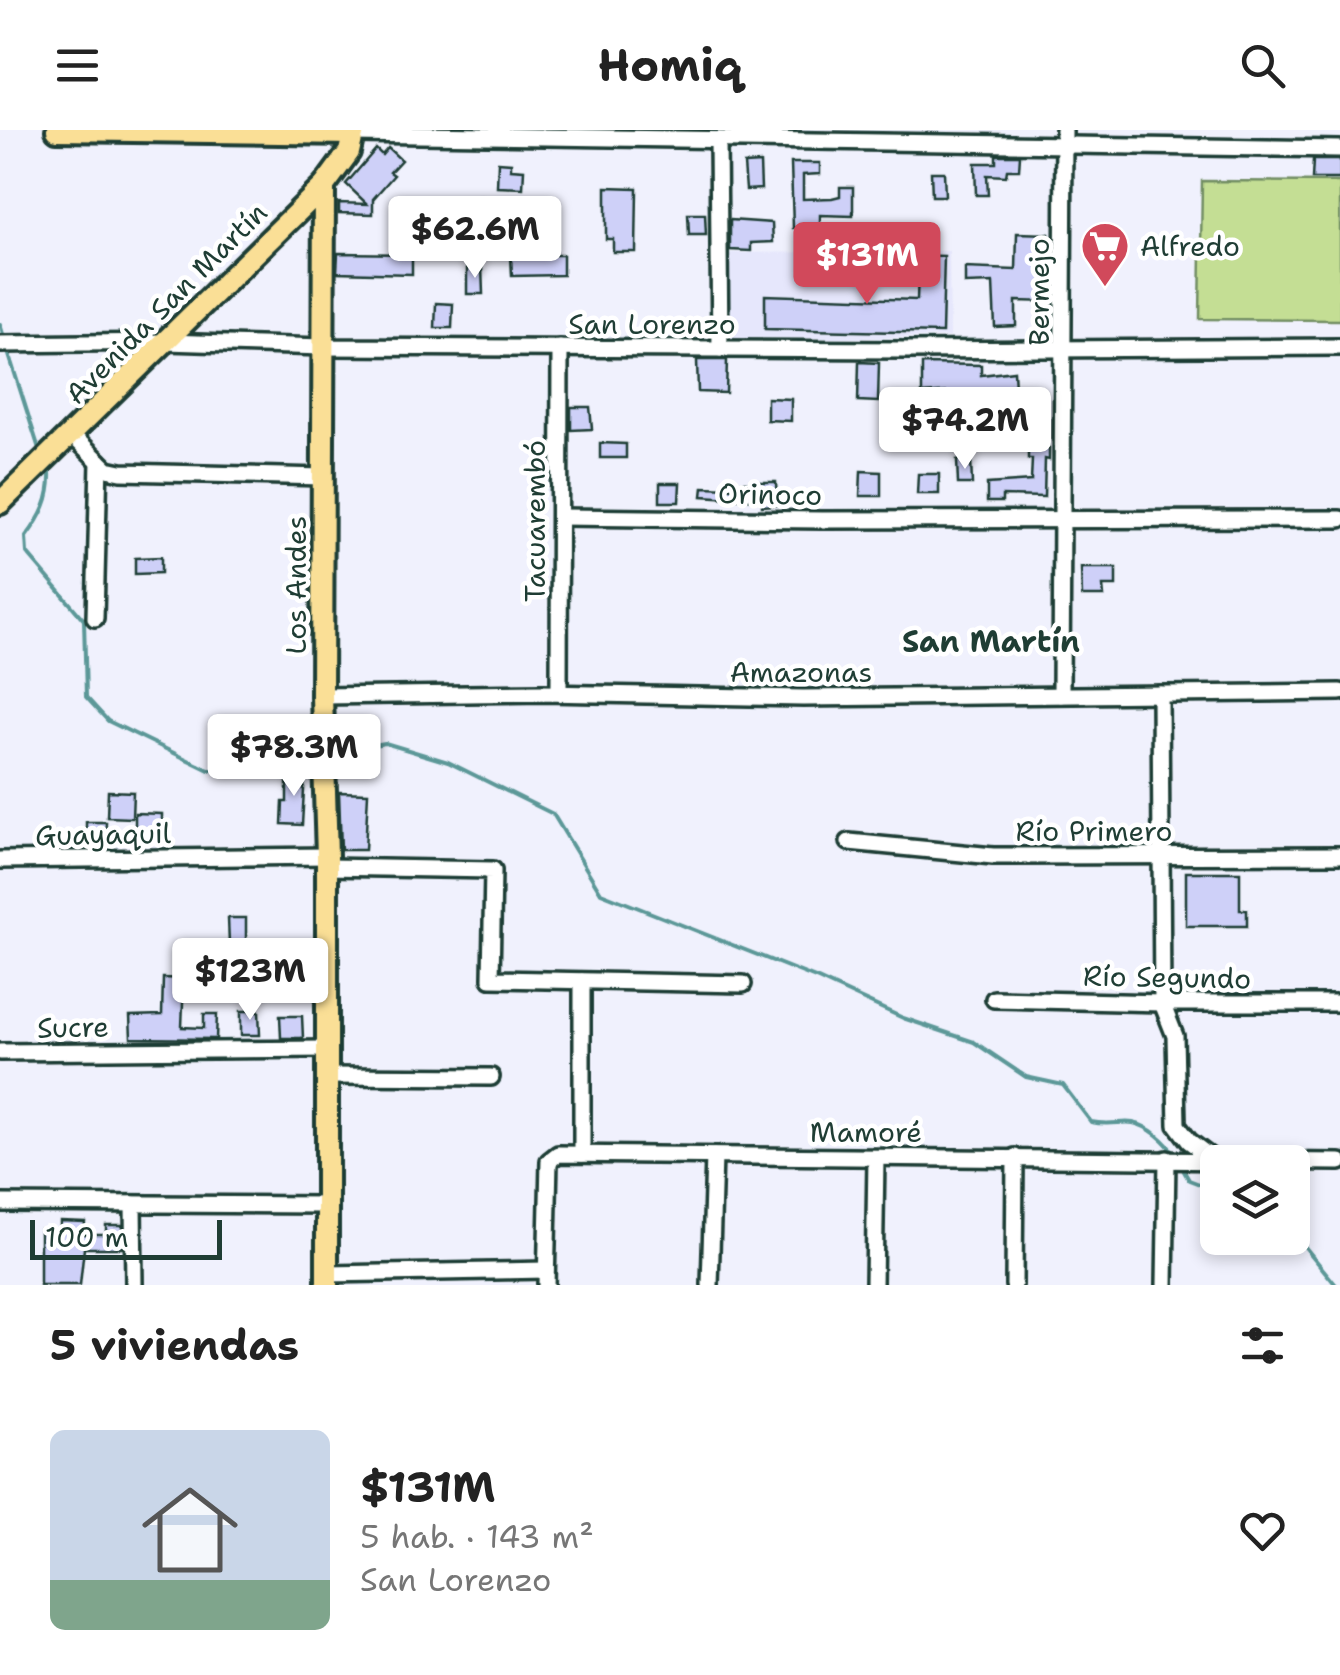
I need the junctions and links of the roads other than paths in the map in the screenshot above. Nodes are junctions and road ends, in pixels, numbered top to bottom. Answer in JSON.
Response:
{"nodes":[{"id":1,"x":57,"y":130,"type":"edge"},
{"id":2,"x":1337,"y":130,"type":"edge"},
{"id":3,"x":230,"y":131,"type":"edge"},
{"id":4,"x":353,"y":132,"type":"edge"},
{"id":5,"x":656,"y":134,"type":"edge"},
{"id":6,"x":1064,"y":137,"type":"edge"},
{"id":7,"x":1091,"y":138,"type":"edge"},
{"id":8,"x":718,"y":140,"type":"junction"},
{"id":9,"x":1338,"y":149,"type":"edge"},
{"id":10,"x":324,"y":186,"type":"junction"},
{"id":11,"x":166,"y":342,"type":"junction"},
{"id":12,"x":0,"y":344,"type":"edge"},
{"id":13,"x":1064,"y":347,"type":"junction"},
{"id":14,"x":1340,"y":347,"type":"edge"},
{"id":15,"x":323,"y":348,"type":"junction"},
{"id":16,"x":560,"y":348,"type":"junction"},
{"id":17,"x":720,"y":349,"type":"junction"},
{"id":18,"x":72,"y":434,"type":"junction"},
{"id":19,"x":98,"y":461,"type":"junction"},
{"id":20,"x":324,"y":476,"type":"junction"},
{"id":21,"x":0,"y":503,"type":"edge"},
{"id":22,"x":560,"y":517,"type":"junction"},
{"id":23,"x":1340,"y":519,"type":"edge"},
{"id":24,"x":1062,"y":520,"type":"junction"},
{"id":25,"x":95,"y":618,"type":"dead end"},
{"id":26,"x":1340,"y":692,"type":"edge"},
{"id":27,"x":560,"y":693,"type":"junction"},
{"id":28,"x":1160,"y":694,"type":"junction"},
{"id":29,"x":1061,"y":695,"type":"junction"},
{"id":30,"x":322,"y":696,"type":"junction"},
{"id":31,"x":849,"y":842,"type":"dead end"},
{"id":32,"x":1340,"y":856,"type":"edge"},
{"id":33,"x":1161,"y":857,"type":"junction"},
{"id":34,"x":0,"y":860,"type":"edge"},
{"id":35,"x":327,"y":862,"type":"junction"},
{"id":36,"x":582,"y":981,"type":"junction"},
{"id":37,"x":742,"y":984,"type":"dead end"},
{"id":38,"x":994,"y":999,"type":"dead end"},
{"id":39,"x":1162,"y":1003,"type":"junction"},
{"id":40,"x":1340,"y":1003,"type":"edge"},
{"id":41,"x":327,"y":1049,"type":"junction"},
{"id":42,"x":0,"y":1052,"type":"edge"},
{"id":43,"x":328,"y":1076,"type":"junction"},
{"id":44,"x":491,"y":1077,"type":"dead end"},
{"id":45,"x":1200,"y":1149,"type":"edge"},
{"id":46,"x":582,"y":1154,"type":"junction"},
{"id":47,"x":714,"y":1156,"type":"junction"},
{"id":48,"x":1014,"y":1157,"type":"junction"},
{"id":49,"x":876,"y":1158,"type":"junction"},
{"id":50,"x":1167,"y":1160,"type":"junction"},
{"id":51,"x":1200,"y":1160,"type":"edge"},
{"id":52,"x":1310,"y":1162,"type":"edge"},
{"id":53,"x":1340,"y":1162,"type":"edge"},
{"id":54,"x":0,"y":1203,"type":"edge"},
{"id":55,"x":133,"y":1204,"type":"junction"},
{"id":56,"x":326,"y":1205,"type":"junction"},
{"id":57,"x":546,"y":1277,"type":"edge"},
{"id":58,"x":328,"y":1279,"type":"edge"},
{"id":59,"x":134,"y":1285,"type":"edge"},
{"id":60,"x":710,"y":1285,"type":"edge"},
{"id":61,"x":874,"y":1285,"type":"edge"},
{"id":62,"x":1014,"y":1285,"type":"edge"},
{"id":63,"x":1165,"y":1285,"type":"edge"}],
"edges":[{"from":1,"to":3,"type":"main road"},
{"from":2,"to":9,"type":"street"},
{"from":3,"to":4,"type":"main road"},
{"from":4,"to":5,"type":"street"},
{"from":4,"to":10,"type":"main road","name":"Avenida San Martín"},
{"from":5,"to":8,"type":"street"},
{"from":6,"to":7,"type":"street"},
{"from":6,"to":8,"type":"street"},
{"from":6,"to":13,"type":"street","name":"Bermejo"},
{"from":7,"to":9,"type":"street"},
{"from":8,"to":17,"type":"street"},
{"from":10,"to":11,"type":"main road","name":"Avenida San Martín"},
{"from":10,"to":15,"type":"main road","name":"Los Andes"},
{"from":11,"to":12,"type":"street","name":"San Lorenzo"},
{"from":11,"to":15,"type":"street","name":"San Lorenzo"},
{"from":11,"to":18,"type":"main road","name":"Avenida San Martín"},
{"from":13,"to":14,"type":"street","name":"San Lorenzo"},
{"from":13,"to":17,"type":"street","name":"San Lorenzo"},
{"from":13,"to":24,"type":"street","name":"Bermejo"},
{"from":15,"to":16,"type":"street","name":"San Lorenzo"},
{"from":15,"to":20,"type":"main road","name":"Los Andes"},
{"from":16,"to":17,"type":"street","name":"San Lorenzo"},
{"from":16,"to":22,"type":"street","name":"Tacuarembó"},
{"from":18,"to":19,"type":"street"},
{"from":18,"to":21,"type":"main road","name":"Avenida San Martín"},
{"from":19,"to":20,"type":"street"},
{"from":19,"to":25,"type":"street"},
{"from":20,"to":30,"type":"main road","name":"Los Andes"},
{"from":22,"to":24,"type":"street","name":"Orinoco"},
{"from":22,"to":27,"type":"street","name":"Tacuarembó"},
{"from":23,"to":24,"type":"street","name":"Orinoco"},
{"from":24,"to":29,"type":"street","name":"Bermejo"},
{"from":26,"to":28,"type":"street","name":"Amazonas"},
{"from":27,"to":29,"type":"street","name":"Amazonas"},
{"from":27,"to":30,"type":"street","name":"Amazonas"},
{"from":28,"to":29,"type":"street","name":"Amazonas"},
{"from":28,"to":33,"type":"street"},
{"from":30,"to":35,"type":"main road","name":"Los Andes"},
{"from":31,"to":33,"type":"street","name":"Río Primero"},
{"from":32,"to":33,"type":"street","name":"Río Primero"},
{"from":33,"to":39,"type":"street"},
{"from":34,"to":35,"type":"street","name":"Guayaquil"},
{"from":35,"to":36,"type":"street","name":"Guayaquil"},
{"from":35,"to":41,"type":"main road","name":"Los Andes"},
{"from":36,"to":37,"type":"street"},
{"from":36,"to":46,"type":"street"},
{"from":38,"to":39,"type":"street","name":"Río Segundo"},
{"from":39,"to":40,"type":"street","name":"Río Segundo"},
{"from":39,"to":45,"type":"street"},
{"from":41,"to":42,"type":"street","name":"Sucre"},
{"from":41,"to":43,"type":"main road","name":"Los Andes"},
{"from":43,"to":44,"type":"street"},
{"from":43,"to":56,"type":"main road","name":"Los Andes"},
{"from":46,"to":47,"type":"street","name":"Mamoré"},
{"from":46,"to":57,"type":"street","name":"Mamoré"},
{"from":47,"to":49,"type":"street","name":"Mamoré"},
{"from":47,"to":60,"type":"street"},
{"from":48,"to":49,"type":"street","name":"Mamoré"},
{"from":48,"to":50,"type":"street","name":"Mamoré"},
{"from":48,"to":62,"type":"street"},
{"from":49,"to":61,"type":"street"},
{"from":50,"to":51,"type":"street","name":"Mamoré"},
{"from":50,"to":63,"type":"street"},
{"from":52,"to":53,"type":"street","name":"Mamoré"},
{"from":54,"to":55,"type":"street"},
{"from":55,"to":56,"type":"street"},
{"from":55,"to":59,"type":"street"},
{"from":56,"to":58,"type":"main road","name":"Los Andes"},
{"from":57,"to":58,"type":"street"}]}
